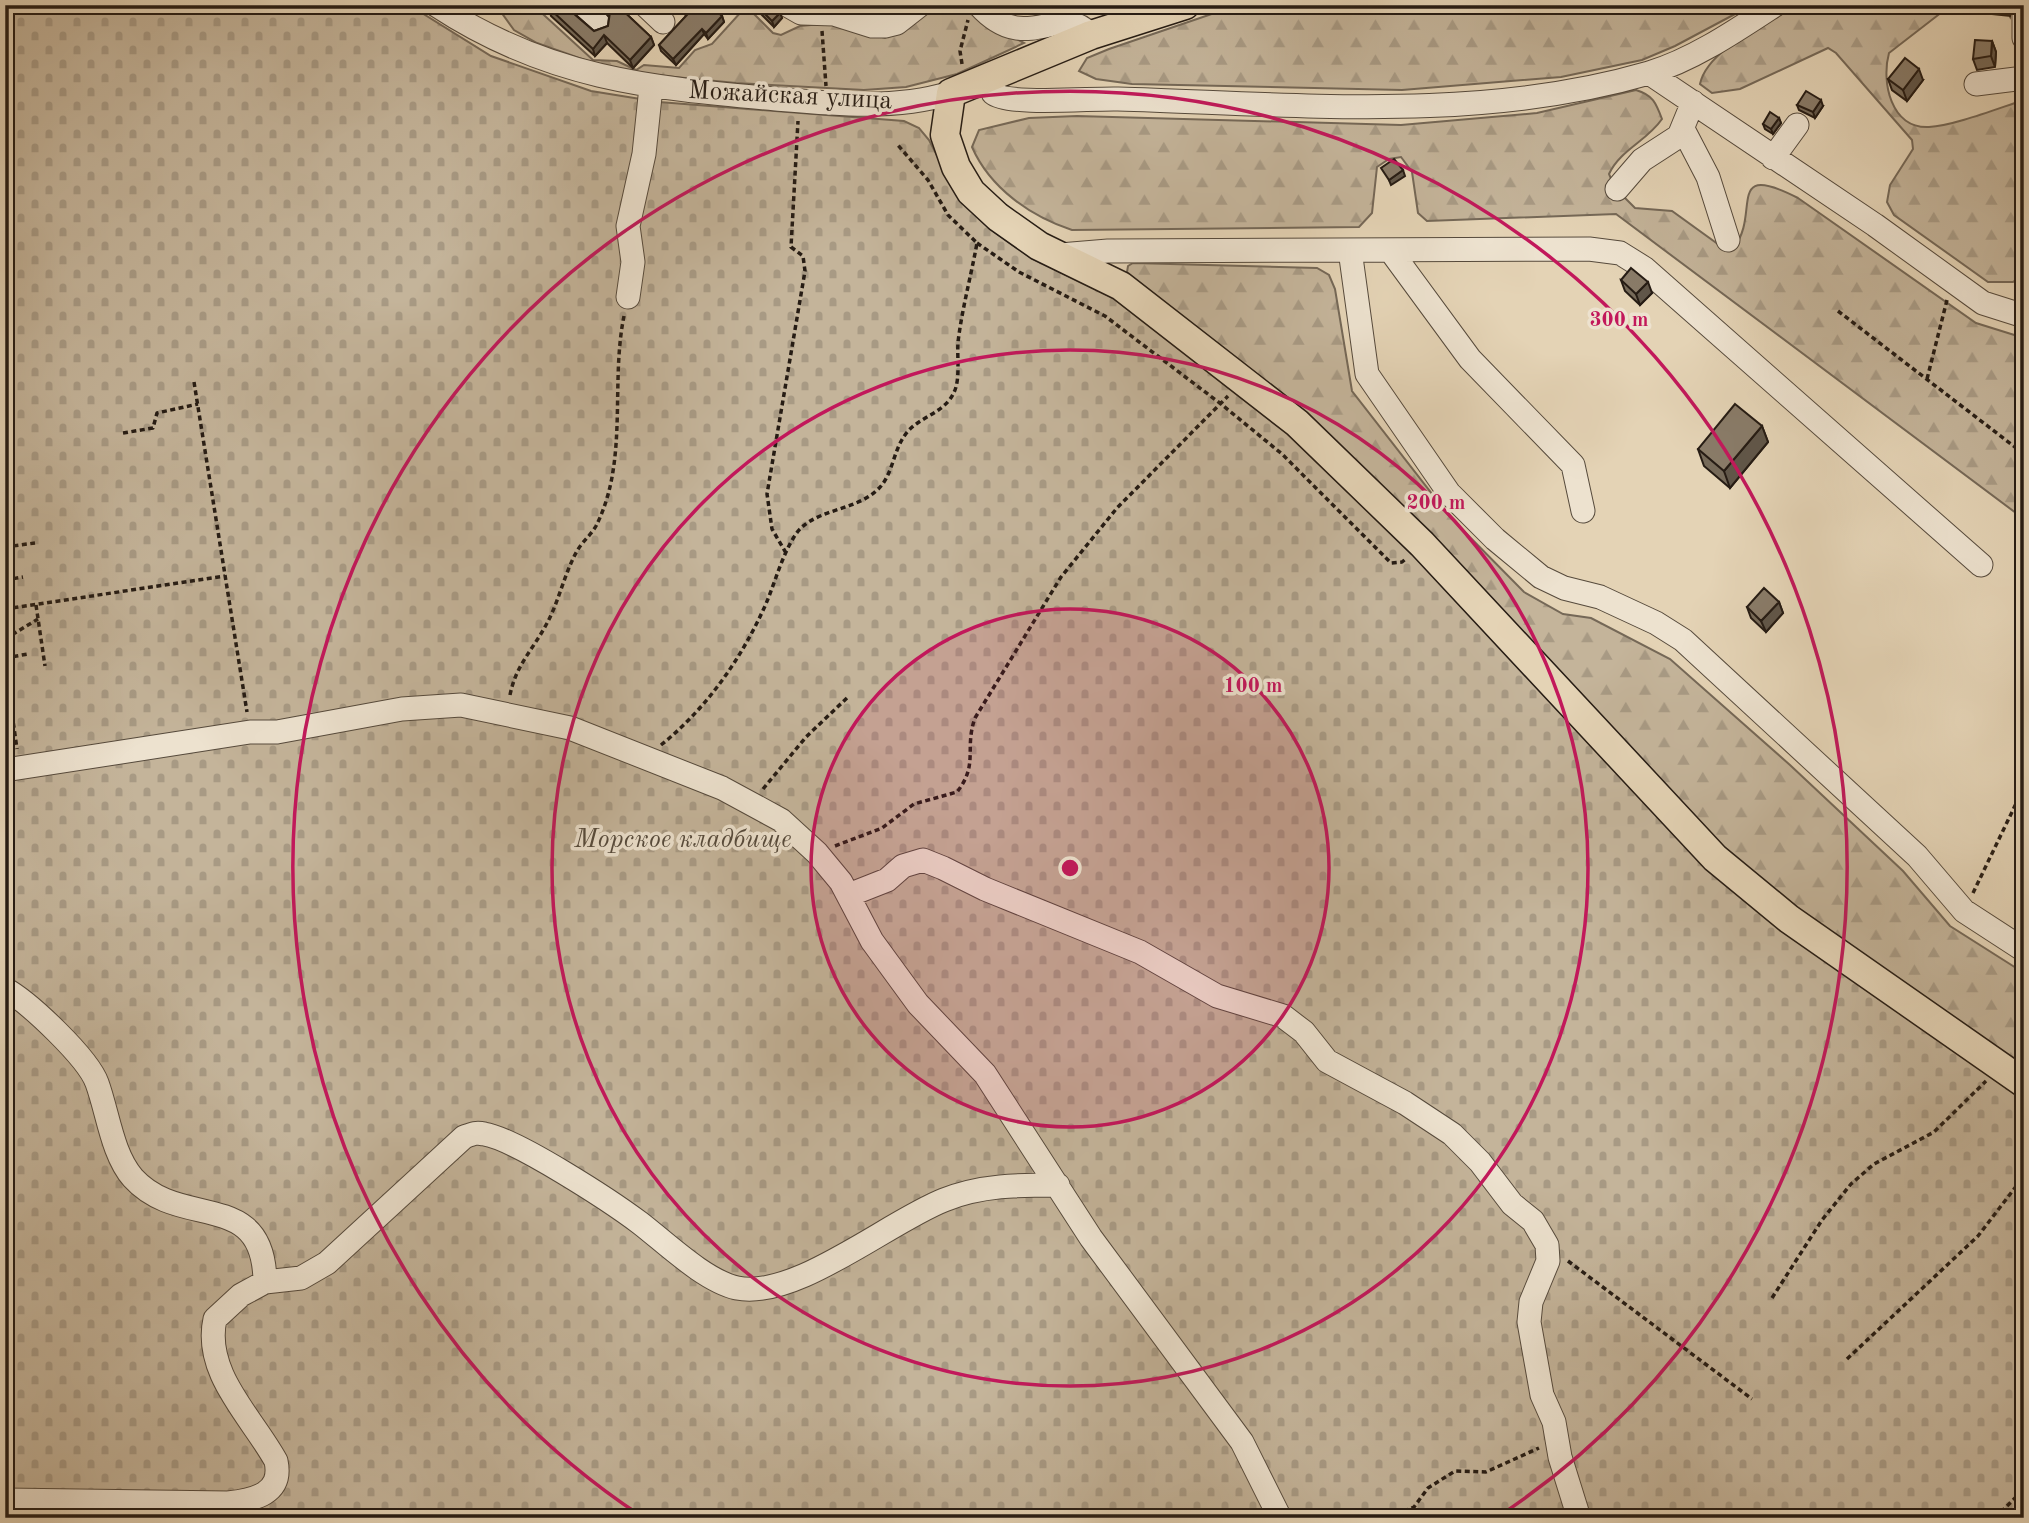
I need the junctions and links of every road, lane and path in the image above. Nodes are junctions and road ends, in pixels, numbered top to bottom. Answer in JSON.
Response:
{"nodes":[{"id":1,"x":436,"y":5,"type":"edge"},
{"id":2,"x":579,"y":5,"type":"edge"},
{"id":3,"x":645,"y":5,"type":"edge"},
{"id":4,"x":787,"y":5,"type":"edge"},
{"id":5,"x":920,"y":5,"type":"edge"},
{"id":6,"x":1185,"y":5,"type":"edge"},
{"id":7,"x":1775,"y":5,"type":"edge"},
{"id":8,"x":2024,"y":6,"type":"edge"},
{"id":9,"x":820,"y":10,"type":"edge"},
{"id":10,"x":974,"y":11,"type":"edge"},
{"id":11,"x":663,"y":22,"type":"dead end"},
{"id":12,"x":600,"y":25,"type":"dead end"},
{"id":13,"x":1091,"y":35,"type":"junction"},
{"id":14,"x":2024,"y":38,"type":"edge"},
{"id":15,"x":1649,"y":73,"type":"junction"},
{"id":16,"x":2024,"y":78,"type":"edge"},
{"id":17,"x":1976,"y":84,"type":"dead end"},
{"id":18,"x":969,"y":86,"type":"junction"},
{"id":19,"x":651,"y":87,"type":"junction"},
{"id":20,"x":799,"y":101,"type":"junction"},
{"id":21,"x":1693,"y":102,"type":"junction"},
{"id":22,"x":826,"y":103,"type":"junction"},
{"id":23,"x":1797,"y":125,"type":"dead end"},
{"id":24,"x":1683,"y":129,"type":"junction"},
{"id":25,"x":897,"y":144,"type":"dead end"},
{"id":26,"x":1773,"y":158,"type":"junction"},
{"id":27,"x":1617,"y":189,"type":"dead end"},
{"id":28,"x":1728,"y":240,"type":"dead end"},
{"id":29,"x":977,"y":243,"type":"junction"},
{"id":30,"x":1350,"y":250,"type":"junction"},
{"id":31,"x":1390,"y":250,"type":"junction"},
{"id":32,"x":1060,"y":255,"type":"junction"},
{"id":33,"x":1955,"y":283,"type":"junction"},
{"id":34,"x":628,"y":297,"type":"joint"},
{"id":35,"x":1838,"y":311,"type":"dead end"},
{"id":36,"x":2024,"y":316,"type":"edge"},
{"id":37,"x":1244,"y":379,"type":"junction"},
{"id":38,"x":1927,"y":379,"type":"junction"},
{"id":39,"x":194,"y":382,"type":"dead end"},
{"id":40,"x":198,"y":404,"type":"junction"},
{"id":41,"x":1221,"y":404,"type":"junction"},
{"id":42,"x":123,"y":433,"type":"dead end"},
{"id":43,"x":2024,"y":454,"type":"edge"},
{"id":44,"x":1583,"y":511,"type":"dead end"},
{"id":45,"x":35,"y":543,"type":"dead end"},
{"id":46,"x":1422,"y":544,"type":"junction"},
{"id":47,"x":5,"y":547,"type":"edge"},
{"id":48,"x":786,"y":553,"type":"junction"},
{"id":49,"x":1981,"y":565,"type":"dead end"},
{"id":50,"x":225,"y":576,"type":"junction"},
{"id":51,"x":23,"y":577,"type":"dead end"},
{"id":52,"x":5,"y":580,"type":"edge"},
{"id":53,"x":36,"y":605,"type":"junction"},
{"id":54,"x":5,"y":609,"type":"edge"},
{"id":55,"x":38,"y":619,"type":"junction"},
{"id":56,"x":5,"y":639,"type":"edge"},
{"id":57,"x":28,"y":654,"type":"dead end"},
{"id":58,"x":5,"y":658,"type":"edge"},
{"id":59,"x":5,"y":664,"type":"edge"},
{"id":60,"x":45,"y":666,"type":"dead end"},
{"id":61,"x":848,"y":697,"type":"dead end"},
{"id":62,"x":506,"y":715,"type":"junction"},
{"id":63,"x":250,"y":732,"type":"junction"},
{"id":64,"x":646,"y":757,"type":"junction"},
{"id":65,"x":12,"y":769,"type":"edge"},
{"id":66,"x":2024,"y":787,"type":"edge"},
{"id":67,"x":752,"y":802,"type":"junction"},
{"id":68,"x":817,"y":853,"type":"junction"},
{"id":69,"x":849,"y":895,"type":"junction"},
{"id":70,"x":1964,"y":911,"type":"junction"},
{"id":71,"x":2024,"y":950,"type":"edge"},
{"id":72,"x":5,"y":989,"type":"edge"},
{"id":73,"x":1999,"y":1066,"type":"junction"},
{"id":74,"x":2024,"y":1083,"type":"edge"},
{"id":75,"x":2024,"y":1176,"type":"edge"},
{"id":76,"x":1058,"y":1185,"type":"junction"},
{"id":77,"x":1547,"y":1245,"type":"junction"},
{"id":78,"x":265,"y":1282,"type":"junction"},
{"id":79,"x":1772,"y":1298,"type":"dead end"},
{"id":80,"x":1847,"y":1359,"type":"dead end"},
{"id":81,"x":1752,"y":1399,"type":"dead end"},
{"id":82,"x":1556,"y":1433,"type":"junction"},
{"id":83,"x":2024,"y":1489,"type":"edge"},
{"id":84,"x":5,"y":1500,"type":"edge"},
{"id":85,"x":1280,"y":1518,"type":"edge"},
{"id":86,"x":1388,"y":1518,"type":"edge"},
{"id":87,"x":1579,"y":1518,"type":"edge"},
{"id":88,"x":1995,"y":1518,"type":"edge"}],
"edges":[{"from":1,"to":19,"type":"street","name":"Можайская улица"},
{"from":2,"to":12,"type":"street"},
{"from":3,"to":11,"type":"street"},
{"from":4,"to":9,"type":"street"},
{"from":5,"to":9,"type":"street"},
{"from":6,"to":13,"type":"main road","name":"Можайская улица"},
{"from":7,"to":15,"type":"street"},
{"from":8,"to":14,"type":"street"},
{"from":9,"to":22,"type":"path"},
{"from":10,"to":13,"type":"street"},
{"from":10,"to":18,"type":"path"},
{"from":13,"to":18,"type":"main road","name":"Можайская улица"},
{"from":15,"to":18,"type":"street"},
{"from":15,"to":21,"type":"street"},
{"from":16,"to":17,"type":"street"},
{"from":18,"to":22,"type":"street","name":"Можайская улица"},
{"from":18,"to":32,"type":"main road"},
{"from":19,"to":20,"type":"street","name":"Можайская улица"},
{"from":19,"to":34,"type":"street"},
{"from":20,"to":22,"type":"street","name":"Можайская улица"},
{"from":20,"to":48,"type":"path"},
{"from":21,"to":24,"type":"street"},
{"from":21,"to":26,"type":"street"},
{"from":23,"to":26,"type":"street"},
{"from":24,"to":27,"type":"street"},
{"from":24,"to":28,"type":"street"},
{"from":25,"to":29,"type":"path"},
{"from":26,"to":33,"type":"street"},
{"from":29,"to":41,"type":"path"},
{"from":29,"to":48,"type":"path"},
{"from":30,"to":31,"type":"street"},
{"from":30,"to":32,"type":"street"},
{"from":30,"to":70,"type":"street"},
{"from":31,"to":44,"type":"street"},
{"from":31,"to":49,"type":"street"},
{"from":32,"to":37,"type":"main road"},
{"from":33,"to":36,"type":"street"},
{"from":33,"to":38,"type":"path"},
{"from":34,"to":62,"type":"path"},
{"from":35,"to":38,"type":"path"},
{"from":37,"to":41,"type":"path"},
{"from":37,"to":46,"type":"main road"},
{"from":38,"to":43,"type":"path"},
{"from":39,"to":40,"type":"path"},
{"from":40,"to":42,"type":"path"},
{"from":40,"to":50,"type":"path"},
{"from":41,"to":46,"type":"path"},
{"from":41,"to":68,"type":"path"},
{"from":45,"to":47,"type":"path"},
{"from":46,"to":73,"type":"main road"},
{"from":48,"to":64,"type":"path"},
{"from":50,"to":53,"type":"path"},
{"from":50,"to":63,"type":"path"},
{"from":51,"to":52,"type":"path"},
{"from":53,"to":54,"type":"path"},
{"from":53,"to":55,"type":"path"},
{"from":55,"to":56,"type":"path"},
{"from":55,"to":60,"type":"path"},
{"from":57,"to":58,"type":"path"},
{"from":59,"to":65,"type":"path"},
{"from":61,"to":67,"type":"path"},
{"from":62,"to":63,"type":"street"},
{"from":62,"to":64,"type":"street"},
{"from":63,"to":65,"type":"street"},
{"from":64,"to":67,"type":"street"},
{"from":66,"to":70,"type":"path"},
{"from":67,"to":68,"type":"street"},
{"from":68,"to":69,"type":"street"},
{"from":69,"to":76,"type":"street"},
{"from":69,"to":77,"type":"street"},
{"from":70,"to":71,"type":"street"},
{"from":72,"to":78,"type":"street"},
{"from":73,"to":74,"type":"main road"},
{"from":73,"to":79,"type":"path"},
{"from":75,"to":80,"type":"path"},
{"from":76,"to":78,"type":"street"},
{"from":76,"to":85,"type":"street"},
{"from":77,"to":81,"type":"path"},
{"from":77,"to":82,"type":"street"},
{"from":78,"to":84,"type":"street"},
{"from":82,"to":86,"type":"path"},
{"from":82,"to":87,"type":"street"},
{"from":83,"to":88,"type":"path"}]}
